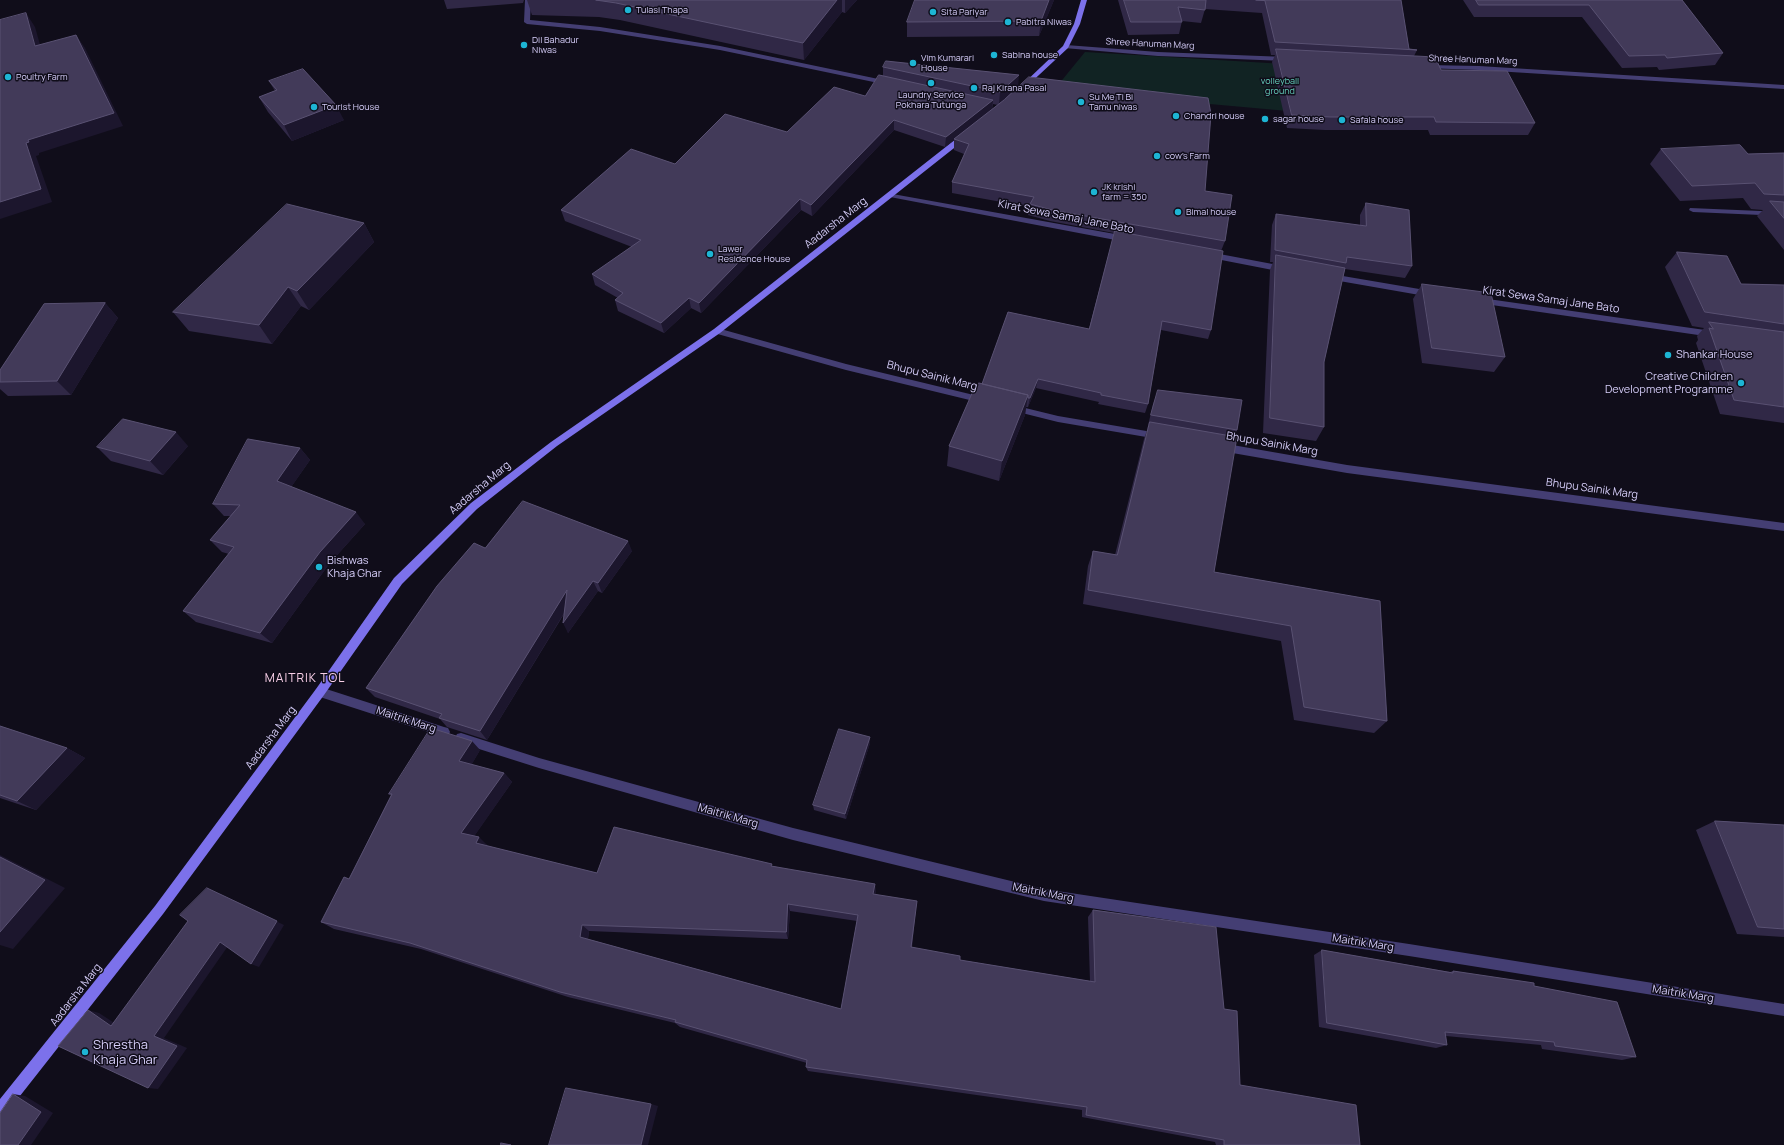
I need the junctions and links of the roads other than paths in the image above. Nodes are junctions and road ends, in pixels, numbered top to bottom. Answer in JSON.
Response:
{"nodes":[{"id":1,"x":528,"y":0,"type":"edge"},
{"id":2,"x":1084,"y":0,"type":"edge"},
{"id":3,"x":1066,"y":47,"type":"junction"},
{"id":4,"x":1292,"y":59,"type":"edge"},
{"id":5,"x":1417,"y":67,"type":"edge"},
{"id":6,"x":894,"y":84,"type":"edge"},
{"id":7,"x":1784,"y":87,"type":"edge"},
{"id":8,"x":1016,"y":93,"type":"edge"},
{"id":9,"x":969,"y":133,"type":"edge"},
{"id":10,"x":890,"y":195,"type":"junction"},
{"id":11,"x":1693,"y":210,"type":"dead end"},
{"id":12,"x":1784,"y":214,"type":"edge"},
{"id":13,"x":1132,"y":240,"type":"edge"},
{"id":14,"x":1202,"y":253,"type":"edge"},
{"id":15,"x":1295,"y":271,"type":"edge"},
{"id":16,"x":1318,"y":275,"type":"edge"},
{"id":17,"x":1442,"y":295,"type":"edge"},
{"id":18,"x":1473,"y":300,"type":"edge"},
{"id":19,"x":717,"y":332,"type":"junction"},
{"id":20,"x":1721,"y":335,"type":"edge"},
{"id":21,"x":990,"y":402,"type":"edge"},
{"id":22,"x":1005,"y":406,"type":"edge"},
{"id":23,"x":1167,"y":438,"type":"edge"},
{"id":24,"x":1214,"y":446,"type":"edge"},
{"id":25,"x":1784,"y":527,"type":"edge"},
{"id":26,"x":320,"y":692,"type":"junction"},
{"id":27,"x":1784,"y":1010,"type":"edge"},
{"id":28,"x":0,"y":1110,"type":"edge"}],
"edges":[{"from":1,"to":6,"type":"street"},
{"from":2,"to":3,"type":"main road"},
{"from":3,"to":4,"type":"street","name":"Shree Hanuman Marg"},
{"from":3,"to":8,"type":"main road"},
{"from":5,"to":7,"type":"street","name":"Shree Hanuman Marg"},
{"from":9,"to":10,"type":"main road","name":"Aadarsha Marg"},
{"from":10,"to":13,"type":"street","name":"Kirat Sewa Samaj Jane Bato"},
{"from":10,"to":19,"type":"main road","name":"Aadarsha Marg"},
{"from":11,"to":12,"type":"street"},
{"from":14,"to":15,"type":"street"},
{"from":16,"to":17,"type":"street"},
{"from":18,"to":20,"type":"street","name":"Kirat Sewa Samaj Jane Bato"},
{"from":19,"to":21,"type":"street","name":"Bhupu Sainik Marg"},
{"from":19,"to":26,"type":"main road","name":"Aadarsha Marg"},
{"from":22,"to":23,"type":"street"},
{"from":24,"to":25,"type":"street","name":"Bhupu Sainik Marg"},
{"from":26,"to":27,"type":"street","name":"Maitrik Marg"},
{"from":26,"to":28,"type":"main road","name":"Aadarsha Marg"}]}
